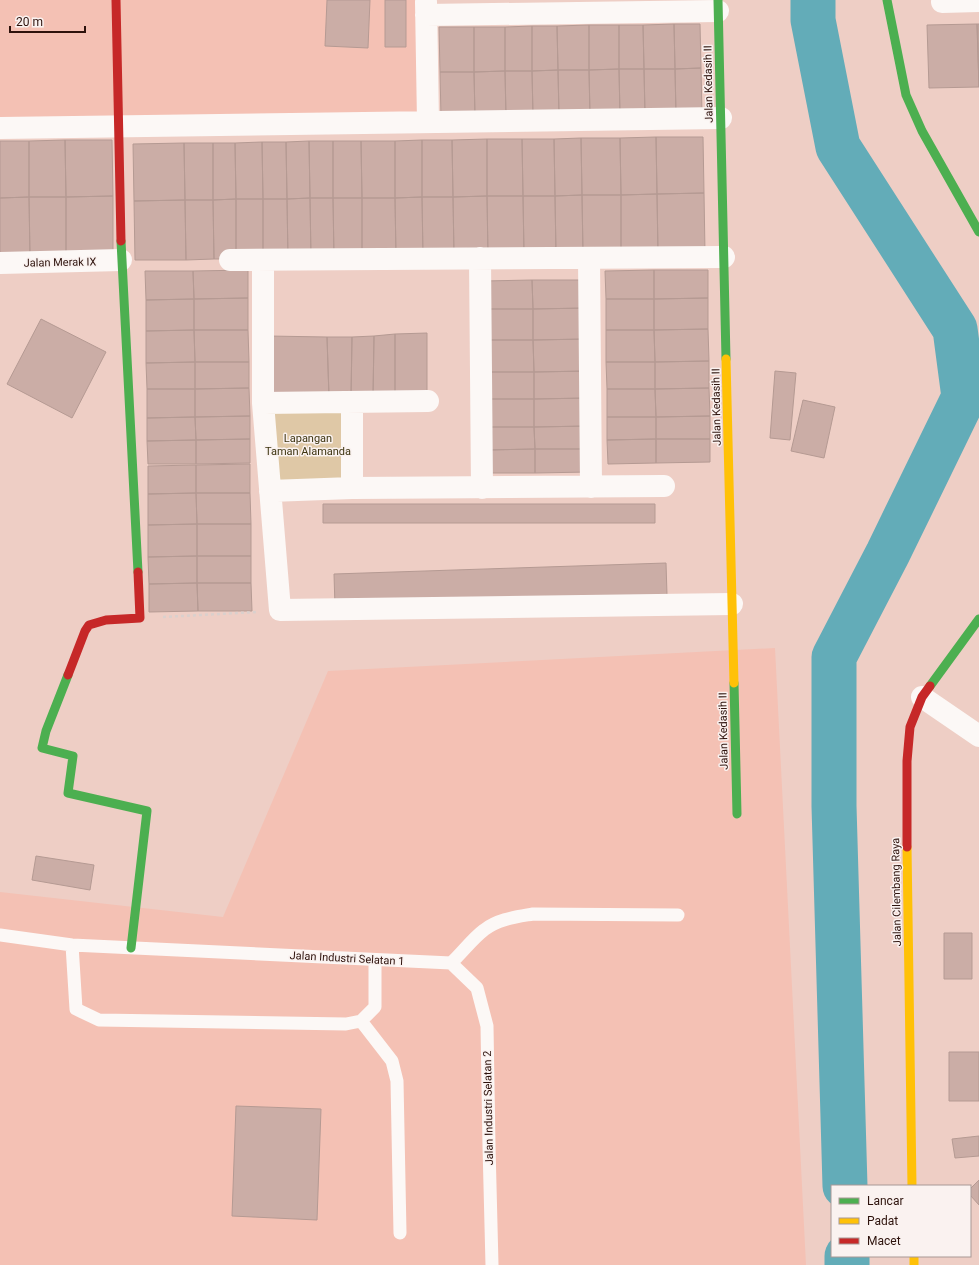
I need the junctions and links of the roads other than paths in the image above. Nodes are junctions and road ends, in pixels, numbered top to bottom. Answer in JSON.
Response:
{"nodes":[{"id":1,"x":116,"y":0,"type":"edge"},
{"id":2,"x":888,"y":0,"type":"edge"},
{"id":3,"x":979,"y":1,"type":"edge"},
{"id":4,"x":942,"y":2,"type":"dead end"},
{"id":5,"x":718,"y":6,"type":"edge"},
{"id":6,"x":426,"y":8,"type":"edge"},
{"id":7,"x":721,"y":118,"type":"junction"},
{"id":8,"x":428,"y":122,"type":"junction"},
{"id":9,"x":118,"y":126,"type":"junction"},
{"id":10,"x":0,"y":128,"type":"edge"},
{"id":11,"x":979,"y":232,"type":"edge"},
{"id":12,"x":724,"y":257,"type":"junction"},
{"id":13,"x":480,"y":258,"type":"junction"},
{"id":14,"x":589,"y":258,"type":"junction"},
{"id":15,"x":120,"y":260,"type":"junction"},
{"id":16,"x":230,"y":260,"type":"dead end"},
{"id":17,"x":262,"y":260,"type":"junction"},
{"id":18,"x":0,"y":263,"type":"edge"},
{"id":19,"x":428,"y":401,"type":"dead end"},
{"id":20,"x":352,"y":402,"type":"junction"},
{"id":21,"x":263,"y":403,"type":"junction"},
{"id":22,"x":664,"y":486,"type":"dead end"},
{"id":23,"x":591,"y":487,"type":"junction"},
{"id":24,"x":352,"y":488,"type":"junction"},
{"id":25,"x":482,"y":488,"type":"junction"},
{"id":26,"x":270,"y":491,"type":"junction"},
{"id":27,"x":732,"y":604,"type":"junction"},
{"id":28,"x":979,"y":619,"type":"edge"},
{"id":29,"x":922,"y":697,"type":"junction"},
{"id":30,"x":979,"y":736,"type":"edge"},
{"id":31,"x":737,"y":814,"type":"dead end"},
{"id":32,"x":678,"y":915,"type":"dead end"},
{"id":33,"x":0,"y":935,"type":"edge"},
{"id":34,"x":72,"y":945,"type":"junction"},
{"id":35,"x":131,"y":948,"type":"junction"},
{"id":36,"x":375,"y":960,"type":"junction"},
{"id":37,"x":451,"y":963,"type":"junction"},
{"id":38,"x":361,"y":1021,"type":"junction"},
{"id":39,"x":912,"y":1185,"type":"edge"},
{"id":40,"x":400,"y":1233,"type":"dead end"},
{"id":41,"x":492,"y":1265,"type":"edge"}],
"edges":[{"from":1,"to":9,"type":"street"},
{"from":2,"to":11,"type":"street"},
{"from":3,"to":4,"type":"street"},
{"from":5,"to":6,"type":"street"},
{"from":5,"to":7,"type":"street","name":"Jalan Kedasih II"},
{"from":6,"to":8,"type":"street"},
{"from":7,"to":8,"type":"street"},
{"from":7,"to":12,"type":"street","name":"Jalan Kedasih II"},
{"from":8,"to":9,"type":"street"},
{"from":9,"to":10,"type":"street"},
{"from":9,"to":15,"type":"street"},
{"from":12,"to":14,"type":"street"},
{"from":12,"to":27,"type":"street","name":"Jalan Kedasih II"},
{"from":13,"to":14,"type":"street"},
{"from":13,"to":17,"type":"street"},
{"from":13,"to":25,"type":"street"},
{"from":14,"to":23,"type":"street"},
{"from":15,"to":18,"type":"street","name":"Jalan Merak IX"},
{"from":15,"to":35,"type":"street"},
{"from":16,"to":17,"type":"street"},
{"from":17,"to":21,"type":"street"},
{"from":19,"to":20,"type":"street"},
{"from":20,"to":21,"type":"street"},
{"from":20,"to":24,"type":"street"},
{"from":21,"to":26,"type":"street"},
{"from":22,"to":23,"type":"street"},
{"from":23,"to":25,"type":"street"},
{"from":24,"to":25,"type":"street"},
{"from":24,"to":26,"type":"street"},
{"from":26,"to":27,"type":"street"},
{"from":27,"to":31,"type":"street","name":"Jalan Kedasih II"},
{"from":28,"to":29,"type":"street","name":"Jalan Cilembang Raya"},
{"from":29,"to":30,"type":"street"},
{"from":29,"to":39,"type":"street","name":"Jalan Cilembang Raya"},
{"from":32,"to":37,"type":"lane"},
{"from":33,"to":34,"type":"lane","name":"Jalan Industri Selatan 1"},
{"from":34,"to":35,"type":"lane","name":"Jalan Industri Selatan 1"},
{"from":34,"to":38,"type":"lane"},
{"from":35,"to":36,"type":"lane","name":"Jalan Industri Selatan 1"},
{"from":36,"to":37,"type":"lane","name":"Jalan Industri Selatan 1"},
{"from":36,"to":38,"type":"lane"},
{"from":37,"to":41,"type":"lane","name":"Jalan Industri Selatan 2"},
{"from":38,"to":40,"type":"lane"}]}
